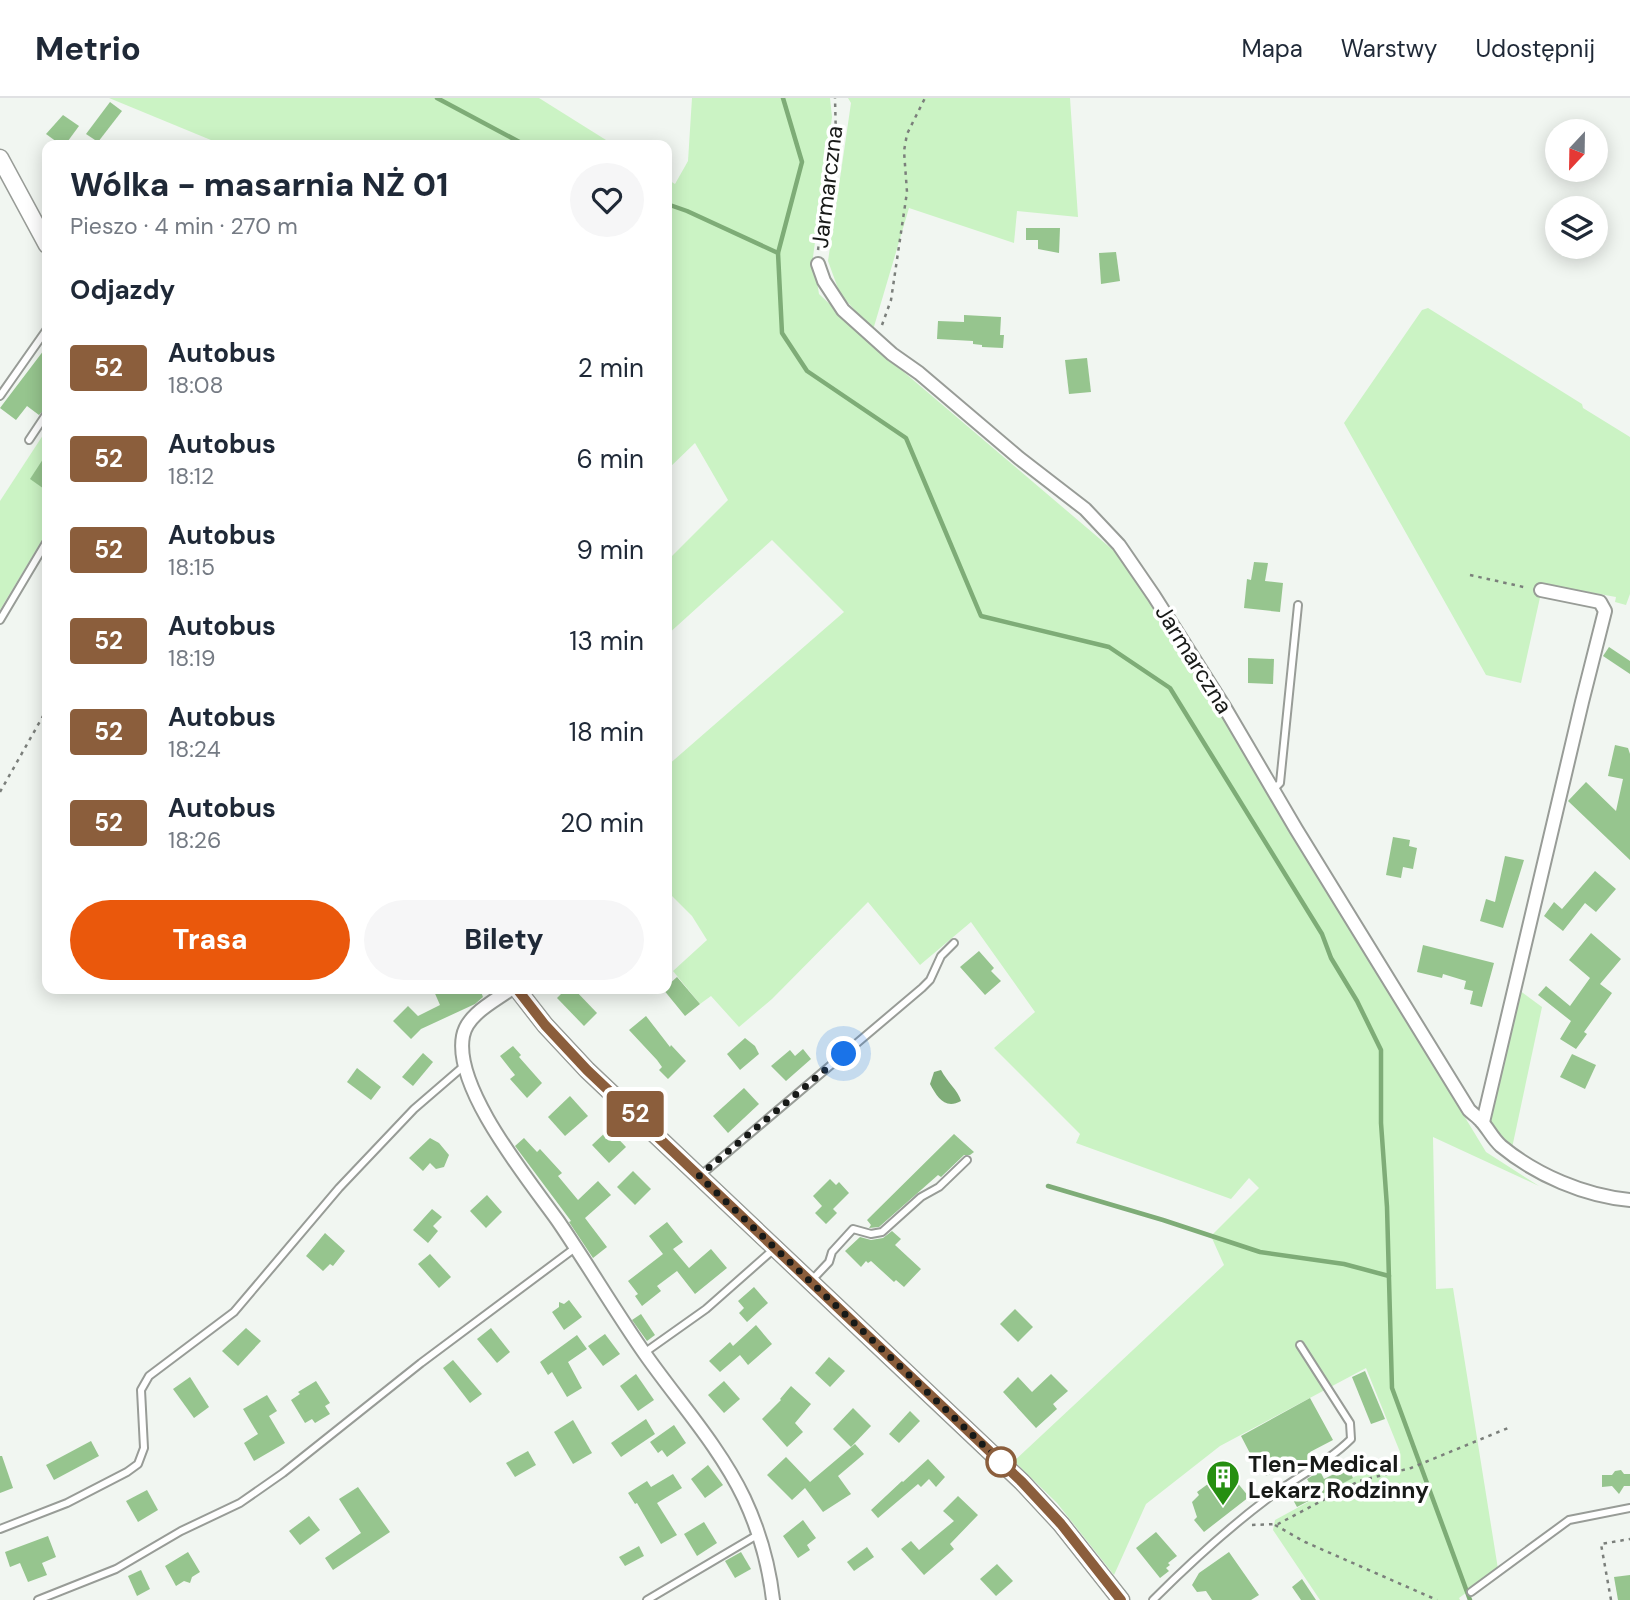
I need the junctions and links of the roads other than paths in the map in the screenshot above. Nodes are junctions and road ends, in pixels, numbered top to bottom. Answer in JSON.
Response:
{"nodes":[{"id":1,"x":0,"y":158,"type":"edge"},
{"id":2,"x":42,"y":236,"type":"edge"},
{"id":3,"x":818,"y":264,"type":"road end"},
{"id":4,"x":42,"y":336,"type":"edge"},
{"id":5,"x":0,"y":396,"type":"edge"},
{"id":6,"x":42,"y":420,"type":"edge"},
{"id":7,"x":29,"y":440,"type":"dead end"},
{"id":8,"x":42,"y":549,"type":"edge"},
{"id":9,"x":1541,"y":590,"type":"road end"},
{"id":10,"x":1298,"y":606,"type":"dead end"},
{"id":11,"x":0,"y":620,"type":"edge"},
{"id":12,"x":1273,"y":790,"type":"junction"},
{"id":13,"x":954,"y":943,"type":"dead end"},
{"id":14,"x":505,"y":994,"type":"edge"},
{"id":15,"x":521,"y":994,"type":"edge"},
{"id":16,"x":465,"y":1065,"type":"junction"},
{"id":17,"x":1483,"y":1122,"type":"junction"},
{"id":18,"x":967,"y":1160,"type":"dead end"},
{"id":19,"x":699,"y":1176,"type":"junction"},
{"id":20,"x":1630,"y":1200,"type":"edge"},
{"id":21,"x":576,"y":1248,"type":"junction"},
{"id":22,"x":775,"y":1248,"type":"junction"},
{"id":23,"x":810,"y":1281,"type":"junction"},
{"id":24,"x":1300,"y":1345,"type":"dead end"},
{"id":25,"x":644,"y":1353,"type":"junction"},
{"id":26,"x":1630,"y":1508,"type":"edge"},
{"id":27,"x":0,"y":1529,"type":"edge"},
{"id":28,"x":759,"y":1534,"type":"junction"},
{"id":29,"x":1471,"y":1592,"type":"dead end"},
{"id":30,"x":38,"y":1600,"type":"edge"},
{"id":31,"x":647,"y":1600,"type":"edge"},
{"id":32,"x":773,"y":1600,"type":"edge"},
{"id":33,"x":1121,"y":1600,"type":"edge"},
{"id":34,"x":1153,"y":1600,"type":"edge"}],
"edges":[{"from":1,"to":2,"type":"street"},
{"from":3,"to":12,"type":"street","name":"Jarmarczna"},
{"from":4,"to":5,"type":"lane"},
{"from":6,"to":7,"type":"lane"},
{"from":8,"to":11,"type":"lane"},
{"from":9,"to":17,"type":"street"},
{"from":10,"to":12,"type":"lane"},
{"from":12,"to":17,"type":"street","name":"Jarmarczna"},
{"from":13,"to":19,"type":"lane"},
{"from":14,"to":16,"type":"street"},
{"from":15,"to":19,"type":"street"},
{"from":16,"to":21,"type":"street"},
{"from":16,"to":27,"type":"lane"},
{"from":17,"to":20,"type":"street","name":"Jarmarczna"},
{"from":18,"to":23,"type":"lane"},
{"from":19,"to":22,"type":"street"},
{"from":21,"to":25,"type":"street"},
{"from":21,"to":30,"type":"lane"},
{"from":22,"to":23,"type":"street"},
{"from":22,"to":25,"type":"lane"},
{"from":23,"to":33,"type":"street"},
{"from":24,"to":34,"type":"lane"},
{"from":25,"to":28,"type":"street"},
{"from":26,"to":29,"type":"lane"},
{"from":28,"to":31,"type":"lane"},
{"from":28,"to":32,"type":"street"}]}
